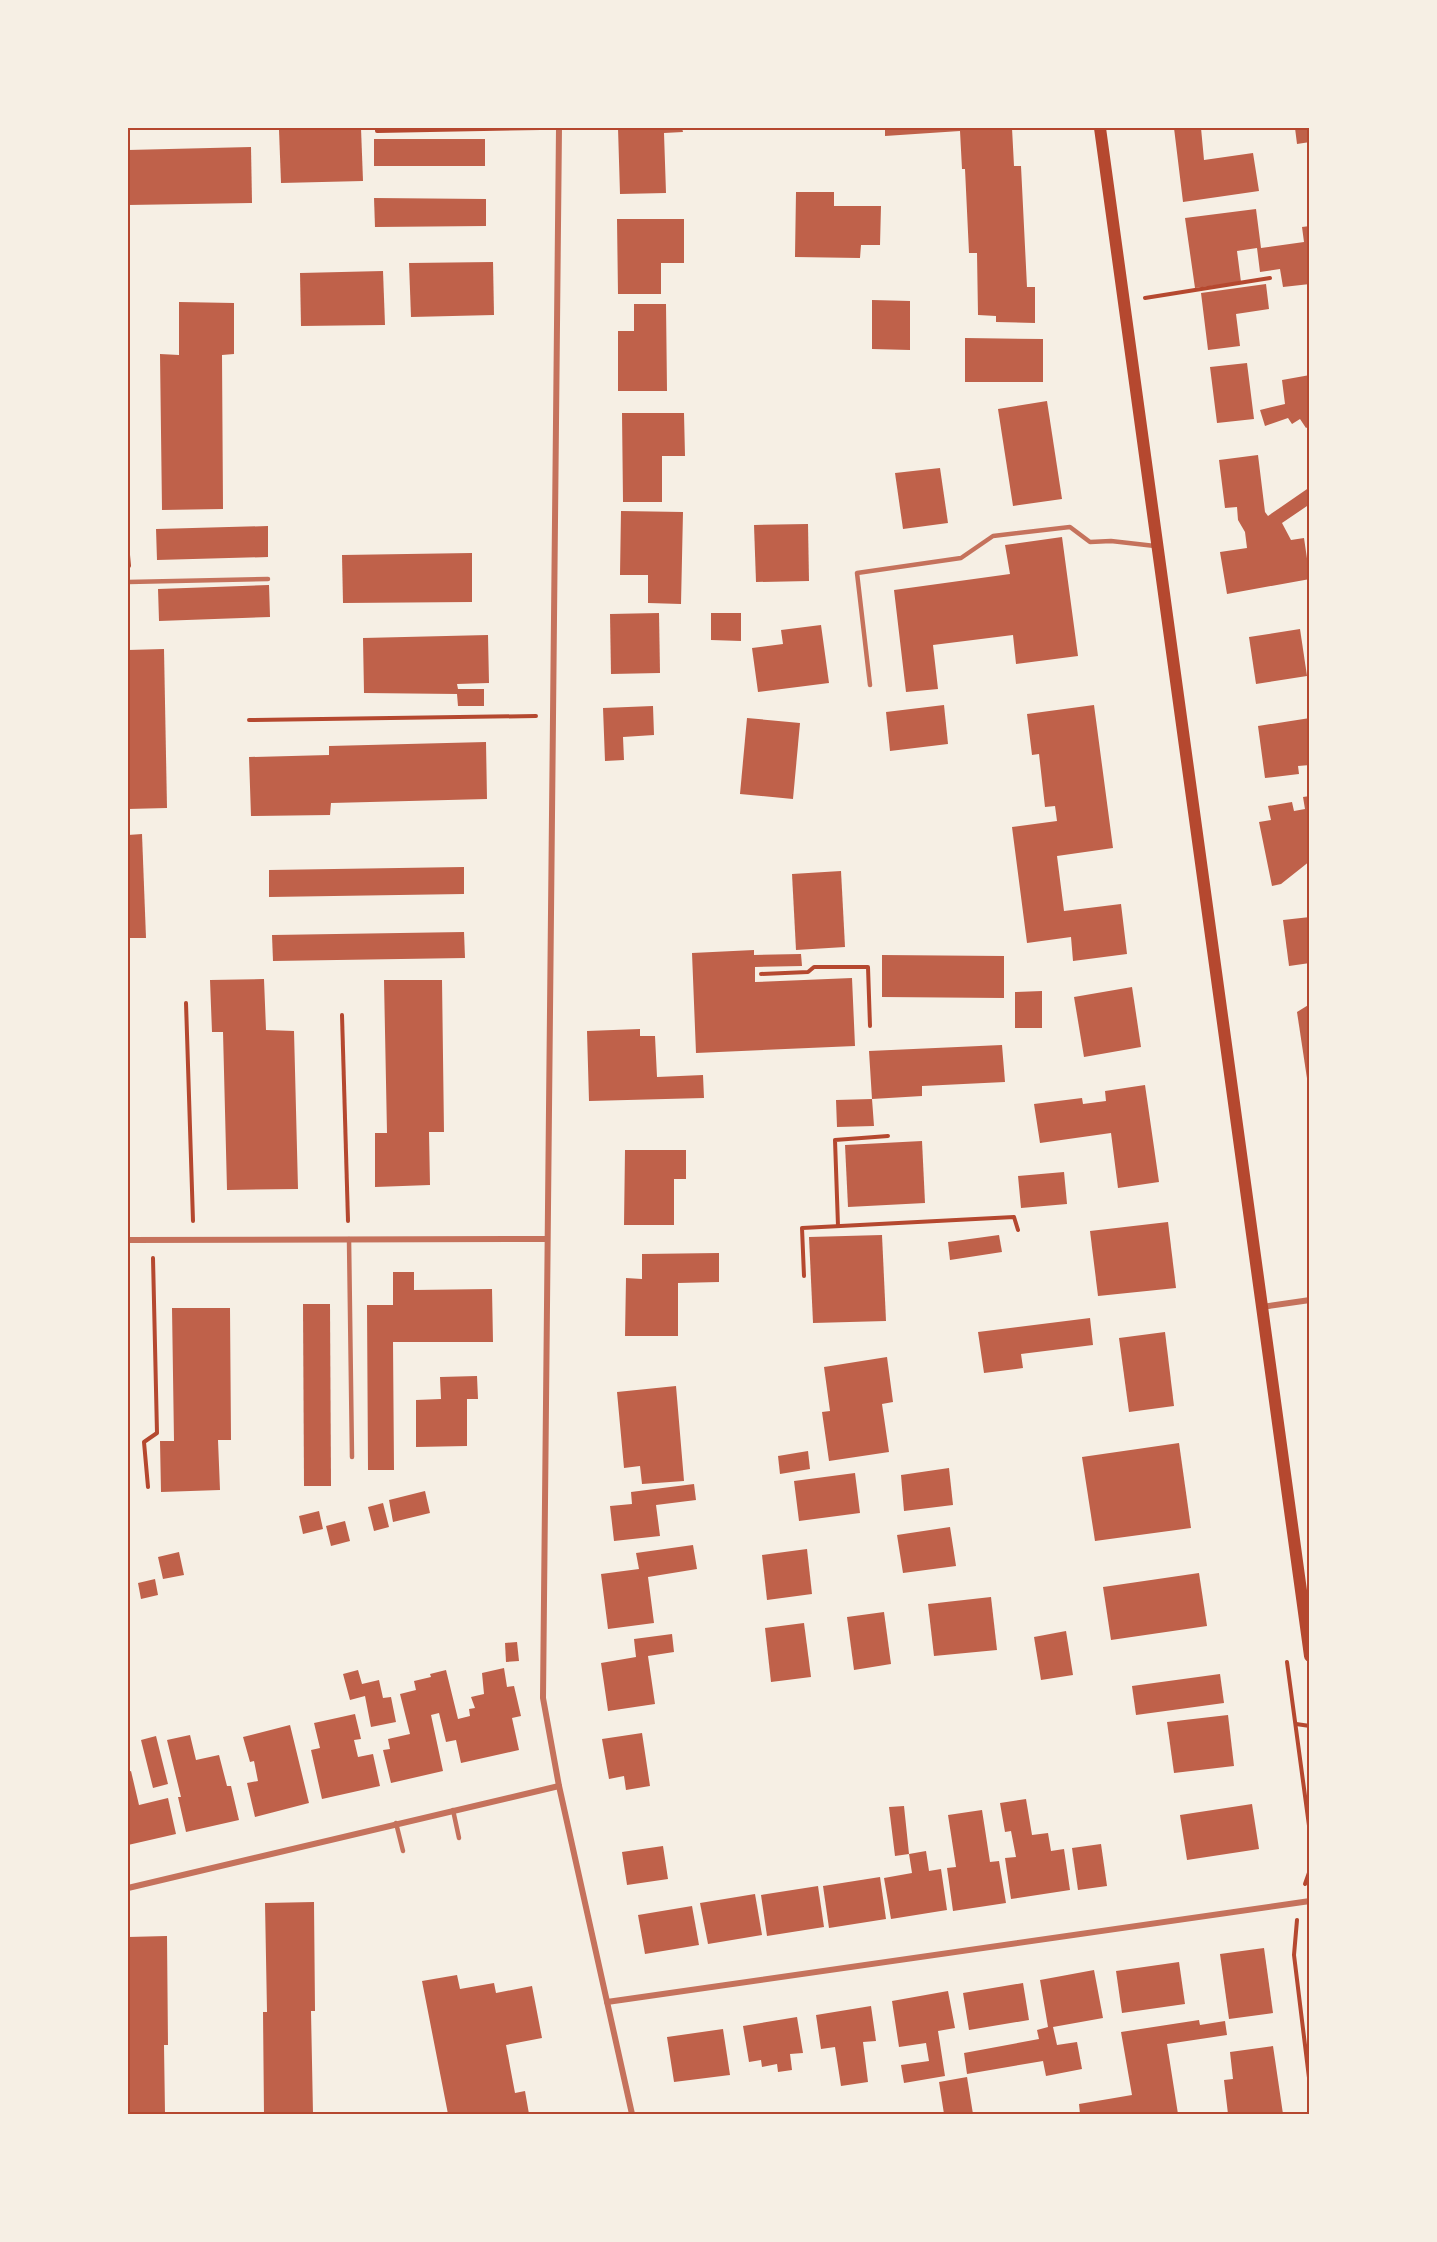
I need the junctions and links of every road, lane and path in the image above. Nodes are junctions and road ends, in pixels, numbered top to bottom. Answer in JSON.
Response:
{"nodes":[{"id":1,"x":377,"y":128,"type":"edge"},
{"id":2,"x":541,"y":128,"type":"edge"},
{"id":3,"x":559,"y":128,"type":"edge"},
{"id":4,"x":1100,"y":128,"type":"edge"},
{"id":5,"x":1270,"y":278,"type":"dead end"},
{"id":6,"x":1124,"y":301,"type":"junction"},
{"id":7,"x":128,"y":308,"type":"edge"},
{"id":8,"x":128,"y":336,"type":"edge"},
{"id":9,"x":1157,"y":546,"type":"junction"},
{"id":10,"x":268,"y":579,"type":"dead end"},
{"id":11,"x":128,"y":582,"type":"edge"},
{"id":12,"x":870,"y":685,"type":"dead end"},
{"id":13,"x":552,"y":716,"type":"junction"},
{"id":14,"x":249,"y":720,"type":"dead end"},
{"id":15,"x":761,"y":974,"type":"dead end"},
{"id":16,"x":186,"y":1003,"type":"dead end"},
{"id":17,"x":342,"y":1015,"type":"dead end"},
{"id":18,"x":870,"y":1026,"type":"dead end"},
{"id":19,"x":888,"y":1136,"type":"dead end"},
{"id":20,"x":838,"y":1226,"type":"junction"},
{"id":21,"x":1017,"y":1230,"type":"dead end"},
{"id":22,"x":349,"y":1239,"type":"junction"},
{"id":23,"x":547,"y":1239,"type":"junction"},
{"id":24,"x":128,"y":1240,"type":"edge"},
{"id":25,"x":152,"y":1240,"type":"junction"},
{"id":26,"x":194,"y":1240,"type":"junction"},
{"id":27,"x":804,"y":1276,"type":"dead end"},
{"id":28,"x":1310,"y":1300,"type":"edge"},
{"id":29,"x":1262,"y":1307,"type":"junction"},
{"id":30,"x":352,"y":1457,"type":"dead end"},
{"id":31,"x":148,"y":1487,"type":"dead end"},
{"id":32,"x":1310,"y":1656,"type":"edge"},
{"id":33,"x":1296,"y":1724,"type":"dead end"},
{"id":34,"x":1310,"y":1725,"type":"edge"},
{"id":35,"x":559,"y":1786,"type":"junction"},
{"id":36,"x":453,"y":1810,"type":"junction"},
{"id":37,"x":396,"y":1823,"type":"junction"},
{"id":38,"x":459,"y":1839,"type":"dead end"},
{"id":39,"x":403,"y":1851,"type":"dead end"},
{"id":40,"x":128,"y":1888,"type":"edge"},
{"id":41,"x":1310,"y":1901,"type":"edge"},
{"id":42,"x":1299,"y":1902,"type":"junction"},
{"id":43,"x":607,"y":2002,"type":"junction"},
{"id":44,"x":1310,"y":2086,"type":"edge"},
{"id":45,"x":632,"y":2115,"type":"edge"}],
"edges":[{"from":1,"to":2,"type":"path"},
{"from":3,"to":13,"type":"street"},
{"from":4,"to":6,"type":"main road"},
{"from":5,"to":6,"type":"path"},
{"from":6,"to":9,"type":"main road"},
{"from":7,"to":8,"type":"path"},
{"from":9,"to":12,"type":"lane"},
{"from":9,"to":29,"type":"main road"},
{"from":10,"to":11,"type":"lane"},
{"from":13,"to":14,"type":"path"},
{"from":13,"to":23,"type":"street"},
{"from":15,"to":18,"type":"path"},
{"from":16,"to":26,"type":"path"},
{"from":17,"to":22,"type":"path"},
{"from":19,"to":20,"type":"path"},
{"from":20,"to":21,"type":"path"},
{"from":20,"to":27,"type":"path"},
{"from":22,"to":23,"type":"street"},
{"from":22,"to":26,"type":"street"},
{"from":22,"to":30,"type":"lane"},
{"from":23,"to":35,"type":"street"},
{"from":24,"to":25,"type":"street"},
{"from":25,"to":26,"type":"street"},
{"from":25,"to":31,"type":"path"},
{"from":28,"to":29,"type":"street"},
{"from":29,"to":32,"type":"main road"},
{"from":33,"to":34,"type":"path"},
{"from":35,"to":36,"type":"street"},
{"from":35,"to":43,"type":"street"},
{"from":36,"to":37,"type":"street"},
{"from":36,"to":38,"type":"lane"},
{"from":37,"to":39,"type":"lane"},
{"from":37,"to":40,"type":"street"},
{"from":41,"to":42,"type":"street"},
{"from":42,"to":43,"type":"street"},
{"from":42,"to":44,"type":"path"},
{"from":43,"to":45,"type":"street"}]}
